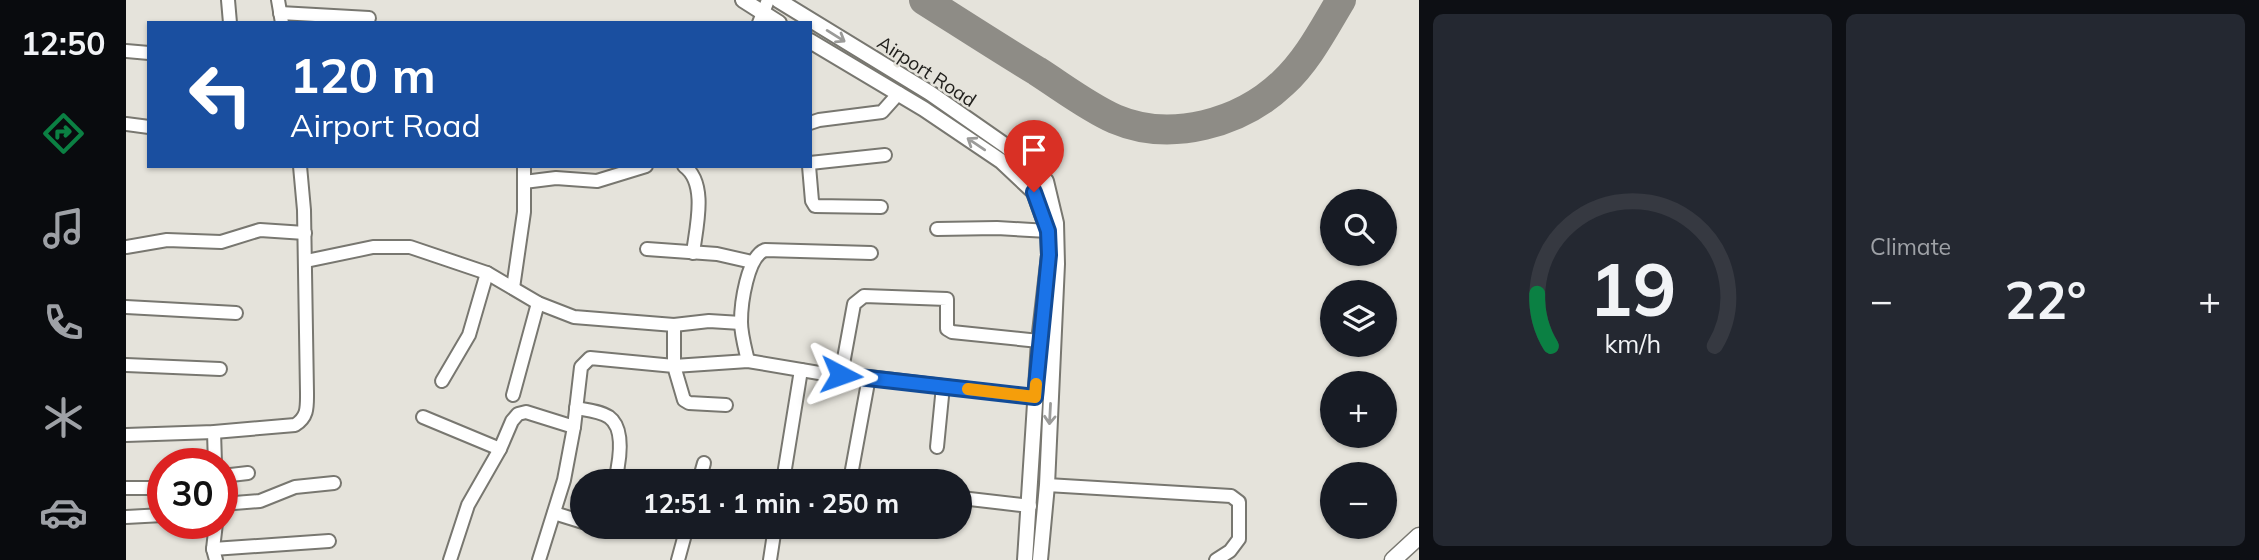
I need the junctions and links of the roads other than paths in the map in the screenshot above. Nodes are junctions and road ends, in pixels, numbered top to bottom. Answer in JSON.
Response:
{"nodes":[{"id":1,"x":228,"y":0,"type":"edge"},
{"id":2,"x":743,"y":0,"type":"edge"},
{"id":3,"x":778,"y":0,"type":"edge"},
{"id":4,"x":280,"y":12,"type":"edge"},
{"id":5,"x":763,"y":12,"type":"edge"},
{"id":6,"x":369,"y":18,"type":"dead end"},
{"id":7,"x":230,"y":21,"type":"edge"},
{"id":8,"x":812,"y":42,"type":"edge"},
{"id":9,"x":126,"y":51,"type":"edge"},
{"id":10,"x":147,"y":53,"type":"edge"},
{"id":11,"x":899,"y":93,"type":"junction"},
{"id":12,"x":812,"y":122,"type":"edge"},
{"id":13,"x":126,"y":124,"type":"edge"},
{"id":14,"x":147,"y":127,"type":"edge"},
{"id":15,"x":886,"y":155,"type":"dead end"},
{"id":16,"x":812,"y":164,"type":"edge"},
{"id":17,"x":300,"y":168,"type":"edge"},
{"id":18,"x":524,"y":168,"type":"edge"},
{"id":19,"x":639,"y":168,"type":"edge"},
{"id":20,"x":687,"y":168,"type":"edge"},
{"id":21,"x":810,"y":168,"type":"edge"},
{"id":22,"x":524,"y":182,"type":"junction"},
{"id":23,"x":881,"y":207,"type":"dead end"},
{"id":24,"x":937,"y":229,"type":"dead end"},
{"id":25,"x":1048,"y":231,"type":"junction"},
{"id":26,"x":305,"y":233,"type":"junction"},
{"id":27,"x":126,"y":247,"type":"edge"},
{"id":28,"x":647,"y":249,"type":"dead end"},
{"id":29,"x":693,"y":253,"type":"junction"},
{"id":30,"x":871,"y":253,"type":"dead end"},
{"id":31,"x":306,"y":261,"type":"junction"},
{"id":32,"x":752,"y":262,"type":"junction"},
{"id":33,"x":487,"y":273,"type":"junction"},
{"id":34,"x":513,"y":288,"type":"junction"},
{"id":35,"x":538,"y":303,"type":"junction"},
{"id":36,"x":126,"y":307,"type":"edge"},
{"id":37,"x":236,"y":313,"type":"dead end"},
{"id":38,"x":741,"y":323,"type":"junction"},
{"id":39,"x":674,"y":325,"type":"junction"},
{"id":40,"x":1040,"y":341,"type":"junction"},
{"id":41,"x":748,"y":361,"type":"junction"},
{"id":42,"x":126,"y":365,"type":"edge"},
{"id":43,"x":674,"y":366,"type":"junction"},
{"id":44,"x":220,"y":369,"type":"dead end"},
{"id":45,"x":802,"y":370,"type":"junction"},
{"id":46,"x":841,"y":375,"type":"junction"},
{"id":47,"x":869,"y":377,"type":"junction"},
{"id":48,"x":442,"y":381,"type":"dead end"},
{"id":49,"x":943,"y":386,"type":"junction"},
{"id":50,"x":513,"y":395,"type":"dead end"},
{"id":51,"x":1035,"y":397,"type":"junction"},
{"id":52,"x":726,"y":405,"type":"dead end"},
{"id":53,"x":576,"y":408,"type":"junction"},
{"id":54,"x":423,"y":417,"type":"dead end"},
{"id":55,"x":574,"y":427,"type":"junction"},
{"id":56,"x":214,"y":432,"type":"junction"},
{"id":57,"x":126,"y":435,"type":"edge"},
{"id":58,"x":937,"y":447,"type":"dead end"},
{"id":59,"x":214,"y":448,"type":"edge"},
{"id":60,"x":500,"y":449,"type":"junction"},
{"id":61,"x":704,"y":463,"type":"dead end"},
{"id":62,"x":617,"y":469,"type":"edge"},
{"id":63,"x":702,"y":469,"type":"edge"},
{"id":64,"x":785,"y":469,"type":"edge"},
{"id":65,"x":852,"y":469,"type":"edge"},
{"id":66,"x":248,"y":473,"type":"dead end"},
{"id":67,"x":238,"y":474,"type":"edge"},
{"id":68,"x":334,"y":482,"type":"dead end"},
{"id":69,"x":1047,"y":485,"type":"junction"},
{"id":70,"x":126,"y":488,"type":"edge"},
{"id":71,"x":147,"y":488,"type":"edge"},
{"id":72,"x":972,"y":499,"type":"edge"},
{"id":73,"x":238,"y":503,"type":"edge"},
{"id":74,"x":1030,"y":506,"type":"junction"},
{"id":75,"x":554,"y":513,"type":"junction"},
{"id":76,"x":147,"y":516,"type":"edge"},
{"id":77,"x":126,"y":517,"type":"edge"},
{"id":78,"x":570,"y":518,"type":"edge"},
{"id":79,"x":684,"y":539,"type":"edge"},
{"id":80,"x":773,"y":539,"type":"edge"},
{"id":81,"x":329,"y":541,"type":"dead end"},
{"id":82,"x":1417,"y":543,"type":"edge"},
{"id":83,"x":215,"y":554,"type":"edge"},
{"id":84,"x":450,"y":560,"type":"edge"},
{"id":85,"x":539,"y":560,"type":"edge"},
{"id":86,"x":678,"y":560,"type":"edge"},
{"id":87,"x":770,"y":560,"type":"edge"},
{"id":88,"x":1026,"y":560,"type":"edge"},
{"id":89,"x":1041,"y":560,"type":"edge"},
{"id":90,"x":1216,"y":560,"type":"edge"},
{"id":91,"x":1393,"y":560,"type":"edge"}],
"edges":[{"from":1,"to":7,"type":"street"},
{"from":2,"to":5,"type":"street"},
{"from":3,"to":69,"type":"street","name":"Airport Road","one_way":true},
{"from":4,"to":6,"type":"street"},
{"from":8,"to":11,"type":"street","name":"Airport Road"},
{"from":9,"to":10,"type":"street"},
{"from":11,"to":12,"type":"street"},
{"from":25,"to":11,"type":"street","name":"Airport Road","one_way":true},
{"from":13,"to":14,"type":"street"},
{"from":15,"to":16,"type":"street"},
{"from":17,"to":26,"type":"street"},
{"from":18,"to":22,"type":"street"},
{"from":19,"to":22,"type":"street"},
{"from":20,"to":29,"type":"street"},
{"from":21,"to":23,"type":"street"},
{"from":22,"to":34,"type":"street"},
{"from":24,"to":25,"type":"street"},
{"from":25,"to":40,"type":"street","name":"Airport Road"},
{"from":26,"to":27,"type":"street"},
{"from":26,"to":31,"type":"street"},
{"from":28,"to":29,"type":"street"},
{"from":29,"to":32,"type":"street"},
{"from":30,"to":32,"type":"street"},
{"from":31,"to":33,"type":"street"},
{"from":31,"to":56,"type":"street"},
{"from":32,"to":38,"type":"street"},
{"from":33,"to":34,"type":"street"},
{"from":33,"to":48,"type":"street"},
{"from":34,"to":35,"type":"street"},
{"from":35,"to":39,"type":"street"},
{"from":35,"to":50,"type":"street"},
{"from":36,"to":37,"type":"street"},
{"from":38,"to":39,"type":"street"},
{"from":38,"to":41,"type":"street"},
{"from":39,"to":43,"type":"street"},
{"from":40,"to":46,"type":"street"},
{"from":40,"to":51,"type":"street","name":"Airport Road"},
{"from":41,"to":43,"type":"street"},
{"from":41,"to":45,"type":"street"},
{"from":42,"to":44,"type":"street"},
{"from":43,"to":52,"type":"street"},
{"from":43,"to":53,"type":"street"},
{"from":45,"to":46,"type":"street"},
{"from":45,"to":64,"type":"street"},
{"from":46,"to":47,"type":"street"},
{"from":47,"to":49,"type":"street"},
{"from":47,"to":65,"type":"street"},
{"from":49,"to":51,"type":"street"},
{"from":49,"to":58,"type":"street"},
{"from":51,"to":74,"type":"street","name":"Airport Road"},
{"from":53,"to":55,"type":"street"},
{"from":53,"to":62,"type":"street"},
{"from":54,"to":60,"type":"street"},
{"from":55,"to":60,"type":"street"},
{"from":55,"to":75,"type":"street"},
{"from":56,"to":57,"type":"street"},
{"from":56,"to":59,"type":"street"},
{"from":60,"to":84,"type":"street"},
{"from":61,"to":63,"type":"street"},
{"from":66,"to":67,"type":"street"},
{"from":68,"to":73,"type":"street"},
{"from":69,"to":89,"type":"street","name":"Airport Road"},
{"from":69,"to":90,"type":"street"},
{"from":70,"to":71,"type":"street"},
{"from":72,"to":74,"type":"street"},
{"from":74,"to":88,"type":"street","name":"Airport Road"},
{"from":75,"to":78,"type":"street"},
{"from":75,"to":85,"type":"street"},
{"from":76,"to":77,"type":"street"},
{"from":79,"to":86,"type":"street"},
{"from":80,"to":87,"type":"street"},
{"from":81,"to":83,"type":"street"},
{"from":82,"to":91,"type":"main road"}]}
